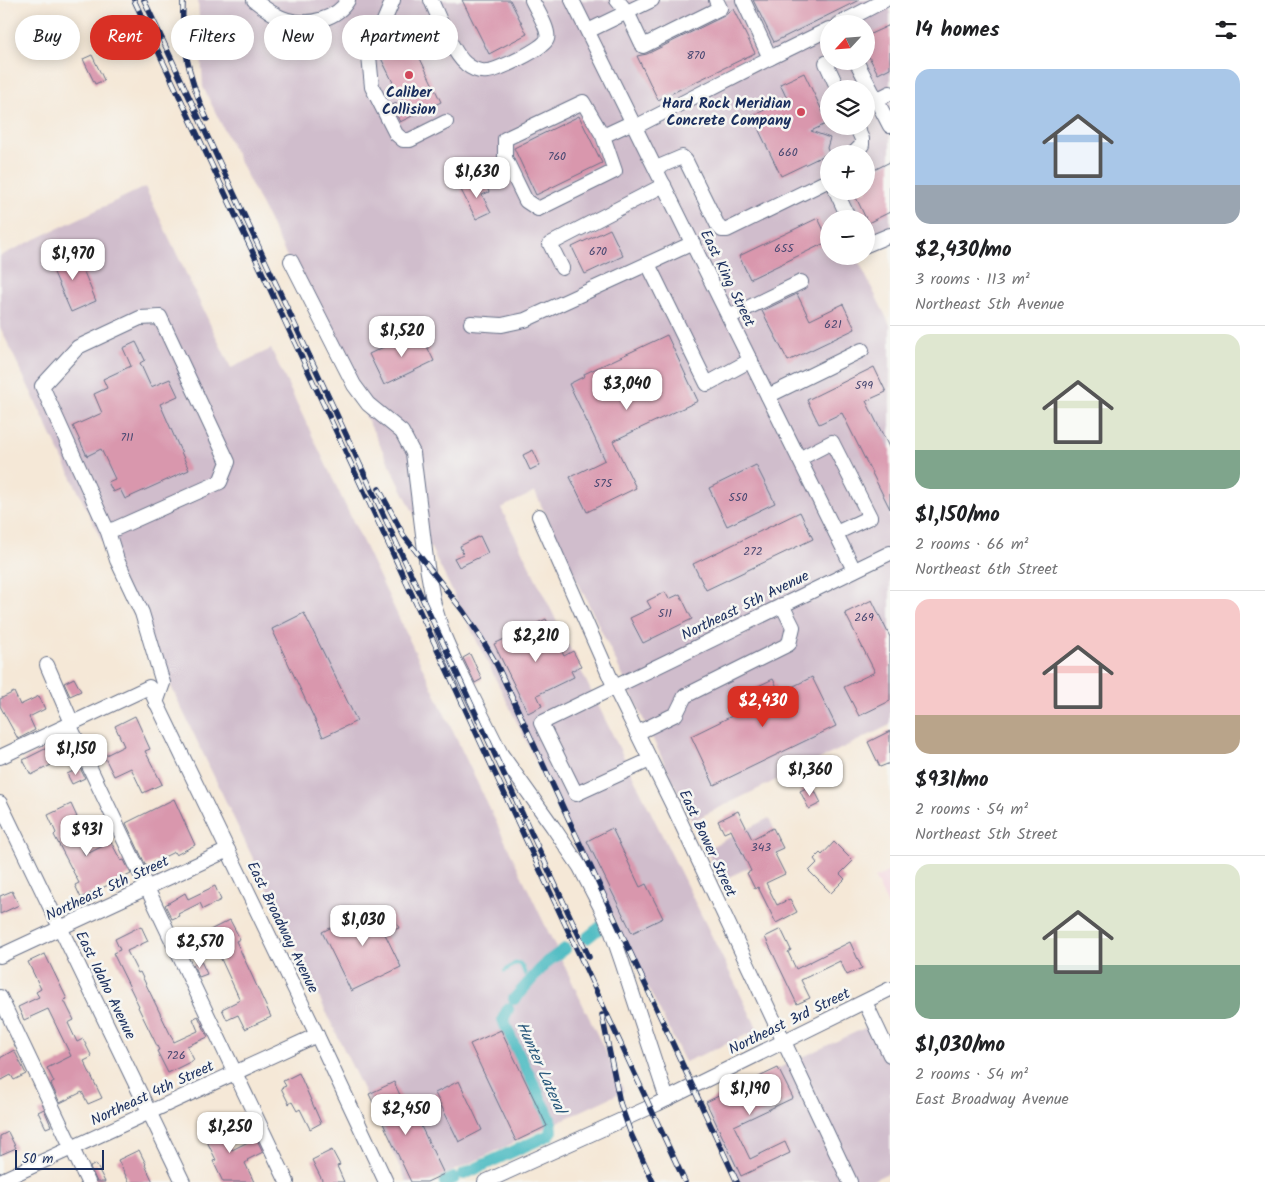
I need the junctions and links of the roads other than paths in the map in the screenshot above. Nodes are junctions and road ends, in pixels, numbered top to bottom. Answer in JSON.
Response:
{"nodes":[{"id":1,"x":254,"y":0,"type":"edge"},
{"id":2,"x":348,"y":0,"type":"edge"},
{"id":3,"x":393,"y":0,"type":"edge"},
{"id":4,"x":431,"y":0,"type":"edge"},
{"id":5,"x":532,"y":0,"type":"edge"},
{"id":6,"x":572,"y":0,"type":"edge"},
{"id":7,"x":617,"y":0,"type":"edge"},
{"id":8,"x":652,"y":0,"type":"edge"},
{"id":9,"x":716,"y":0,"type":"edge"},
{"id":10,"x":743,"y":0,"type":"edge"},
{"id":11,"x":885,"y":0,"type":"edge"},
{"id":12,"x":627,"y":12,"type":"junction"},
{"id":13,"x":856,"y":15,"type":"edge"},
{"id":14,"x":588,"y":31,"type":"junction"},
{"id":15,"x":820,"y":33,"type":"edge"},
{"id":16,"x":770,"y":58,"type":"junction"},
{"id":17,"x":861,"y":70,"type":"edge"},
{"id":18,"x":890,"y":93,"type":"edge"},
{"id":19,"x":876,"y":100,"type":"junction"},
{"id":20,"x":446,"y":122,"type":"dead end"},
{"id":21,"x":634,"y":124,"type":"junction"},
{"id":22,"x":890,"y":126,"type":"edge"},
{"id":23,"x":603,"y":136,"type":"junction"},
{"id":24,"x":656,"y":168,"type":"junction"},
{"id":25,"x":820,"y":184,"type":"edge"},
{"id":26,"x":664,"y":185,"type":"junction"},
{"id":27,"x":890,"y":235,"type":"edge"},
{"id":28,"x":875,"y":241,"type":"edge"},
{"id":29,"x":693,"y":243,"type":"junction"},
{"id":30,"x":291,"y":261,"type":"dead end"},
{"id":31,"x":648,"y":264,"type":"junction"},
{"id":32,"x":562,"y":268,"type":"dead end"},
{"id":33,"x":801,"y":282,"type":"dead end"},
{"id":34,"x":729,"y":317,"type":"junction"},
{"id":35,"x":471,"y":323,"type":"dead end"},
{"id":36,"x":862,"y":350,"type":"dead end"},
{"id":37,"x":751,"y":360,"type":"junction"},
{"id":38,"x":768,"y":396,"type":"junction"},
{"id":39,"x":800,"y":459,"type":"junction"},
{"id":40,"x":539,"y":516,"type":"dead end"},
{"id":41,"x":108,"y":532,"type":"junction"},
{"id":42,"x":836,"y":533,"type":"junction"},
{"id":43,"x":890,"y":553,"type":"edge"},
{"id":44,"x":854,"y":570,"type":"junction"},
{"id":45,"x":782,"y":605,"type":"junction"},
{"id":46,"x":46,"y":665,"type":"dead end"},
{"id":47,"x":614,"y":686,"type":"junction"},
{"id":48,"x":156,"y":703,"type":"junction"},
{"id":49,"x":71,"y":724,"type":"junction"},
{"id":50,"x":637,"y":733,"type":"junction"},
{"id":51,"x":0,"y":757,"type":"edge"},
{"id":52,"x":650,"y":760,"type":"junction"},
{"id":53,"x":0,"y":802,"type":"edge"},
{"id":54,"x":228,"y":850,"type":"junction"},
{"id":55,"x":147,"y":888,"type":"junction"},
{"id":56,"x":61,"y":928,"type":"junction"},
{"id":57,"x":0,"y":956,"type":"edge"},
{"id":58,"x":890,"y":989,"type":"edge"},
{"id":59,"x":0,"y":997,"type":"edge"},
{"id":60,"x":865,"y":1002,"type":"junction"},
{"id":61,"x":317,"y":1035,"type":"junction"},
{"id":62,"x":784,"y":1042,"type":"junction"},
{"id":63,"x":890,"y":1055,"type":"edge"},
{"id":64,"x":235,"y":1072,"type":"junction"},
{"id":65,"x":667,"y":1100,"type":"junction"},
{"id":66,"x":149,"y":1112,"type":"junction"},
{"id":67,"x":72,"y":1148,"type":"junction"},
{"id":68,"x":0,"y":1182,"type":"edge"},
{"id":69,"x":88,"y":1182,"type":"edge"},
{"id":70,"x":183,"y":1182,"type":"edge"},
{"id":71,"x":287,"y":1182,"type":"edge"},
{"id":72,"x":386,"y":1182,"type":"edge"},
{"id":73,"x":485,"y":1182,"type":"edge"},
{"id":74,"x":850,"y":1182,"type":"edge"}],
"edges":[{"from":1,"to":2,"type":"street"},
{"from":3,"to":20,"type":"street"},
{"from":4,"to":5,"type":"street"},
{"from":6,"to":14,"type":"street","name":"East King Street"},
{"from":7,"to":12,"type":"street"},
{"from":8,"to":12,"type":"street"},
{"from":9,"to":12,"type":"street"},
{"from":10,"to":16,"type":"street"},
{"from":11,"to":13,"type":"street"},
{"from":12,"to":14,"type":"street"},
{"from":14,"to":21,"type":"street","name":"East King Street"},
{"from":15,"to":16,"type":"street"},
{"from":16,"to":21,"type":"street"},
{"from":17,"to":19,"type":"street"},
{"from":18,"to":19,"type":"street"},
{"from":19,"to":22,"type":"street"},
{"from":21,"to":23,"type":"street"},
{"from":21,"to":24,"type":"street","name":"East King Street"},
{"from":23,"to":23,"type":"street"},
{"from":24,"to":25,"type":"street"},
{"from":24,"to":26,"type":"street","name":"East King Street"},
{"from":26,"to":29,"type":"street","name":"East King Street"},
{"from":26,"to":32,"type":"street"},
{"from":27,"to":28,"type":"street"},
{"from":29,"to":31,"type":"street"},
{"from":29,"to":34,"type":"street","name":"East King Street"},
{"from":30,"to":65,"type":"street"},
{"from":31,"to":35,"type":"street"},
{"from":31,"to":37,"type":"street"},
{"from":33,"to":34,"type":"street"},
{"from":34,"to":37,"type":"street","name":"East King Street"},
{"from":36,"to":38,"type":"street"},
{"from":37,"to":38,"type":"street","name":"East King Street"},
{"from":38,"to":39,"type":"street","name":"East King Street"},
{"from":39,"to":42,"type":"street","name":"East King Street"},
{"from":39,"to":42,"type":"street"},
{"from":40,"to":47,"type":"street","name":"East Bower Street"},
{"from":41,"to":41,"type":"street"},
{"from":41,"to":48,"type":"street"},
{"from":42,"to":44,"type":"street","name":"East King Street"},
{"from":43,"to":44,"type":"street","name":"Northeast 5th Avenue"},
{"from":44,"to":45,"type":"street","name":"Northeast 5th Avenue"},
{"from":45,"to":47,"type":"street","name":"Northeast 5th Avenue"},
{"from":45,"to":50,"type":"street"},
{"from":46,"to":49,"type":"street"},
{"from":47,"to":50,"type":"street","name":"East Bower Street"},
{"from":47,"to":52,"type":"street","name":"Northeast 5th Avenue"},
{"from":48,"to":49,"type":"street","name":"East Broadway Avenue"},
{"from":48,"to":54,"type":"street","name":"East Broadway Avenue"},
{"from":49,"to":51,"type":"street"},
{"from":49,"to":55,"type":"street"},
{"from":50,"to":52,"type":"street","name":"East Bower Street"},
{"from":52,"to":62,"type":"street","name":"East Bower Street"},
{"from":53,"to":56,"type":"street","name":"East Idaho Avenue"},
{"from":54,"to":55,"type":"street","name":"Northeast 5th Street"},
{"from":54,"to":61,"type":"street","name":"East Broadway Avenue"},
{"from":55,"to":56,"type":"street","name":"Northeast 5th Street"},
{"from":55,"to":64,"type":"street"},
{"from":56,"to":57,"type":"street","name":"Northeast 5th Street"},
{"from":56,"to":66,"type":"street","name":"East Idaho Avenue"},
{"from":58,"to":60,"type":"street","name":"Northeast 3rd Street"},
{"from":59,"to":67,"type":"street"},
{"from":60,"to":62,"type":"street","name":"Northeast 3rd Street"},
{"from":60,"to":63,"type":"street"},
{"from":61,"to":64,"type":"street","name":"Northeast 4th Street"},
{"from":61,"to":72,"type":"street","name":"East Broadway Avenue"},
{"from":62,"to":65,"type":"street","name":"Northeast 3rd Street"},
{"from":62,"to":74,"type":"street","name":"East Bower Street"},
{"from":64,"to":66,"type":"street","name":"Northeast 4th Street"},
{"from":64,"to":71,"type":"street"},
{"from":65,"to":73,"type":"street","name":"Northeast 3rd Street"},
{"from":66,"to":67,"type":"street","name":"Northeast 4th Street"},
{"from":66,"to":70,"type":"street","name":"East Idaho Avenue"},
{"from":67,"to":68,"type":"street","name":"Northeast 4th Street"},
{"from":67,"to":69,"type":"street"}]}
